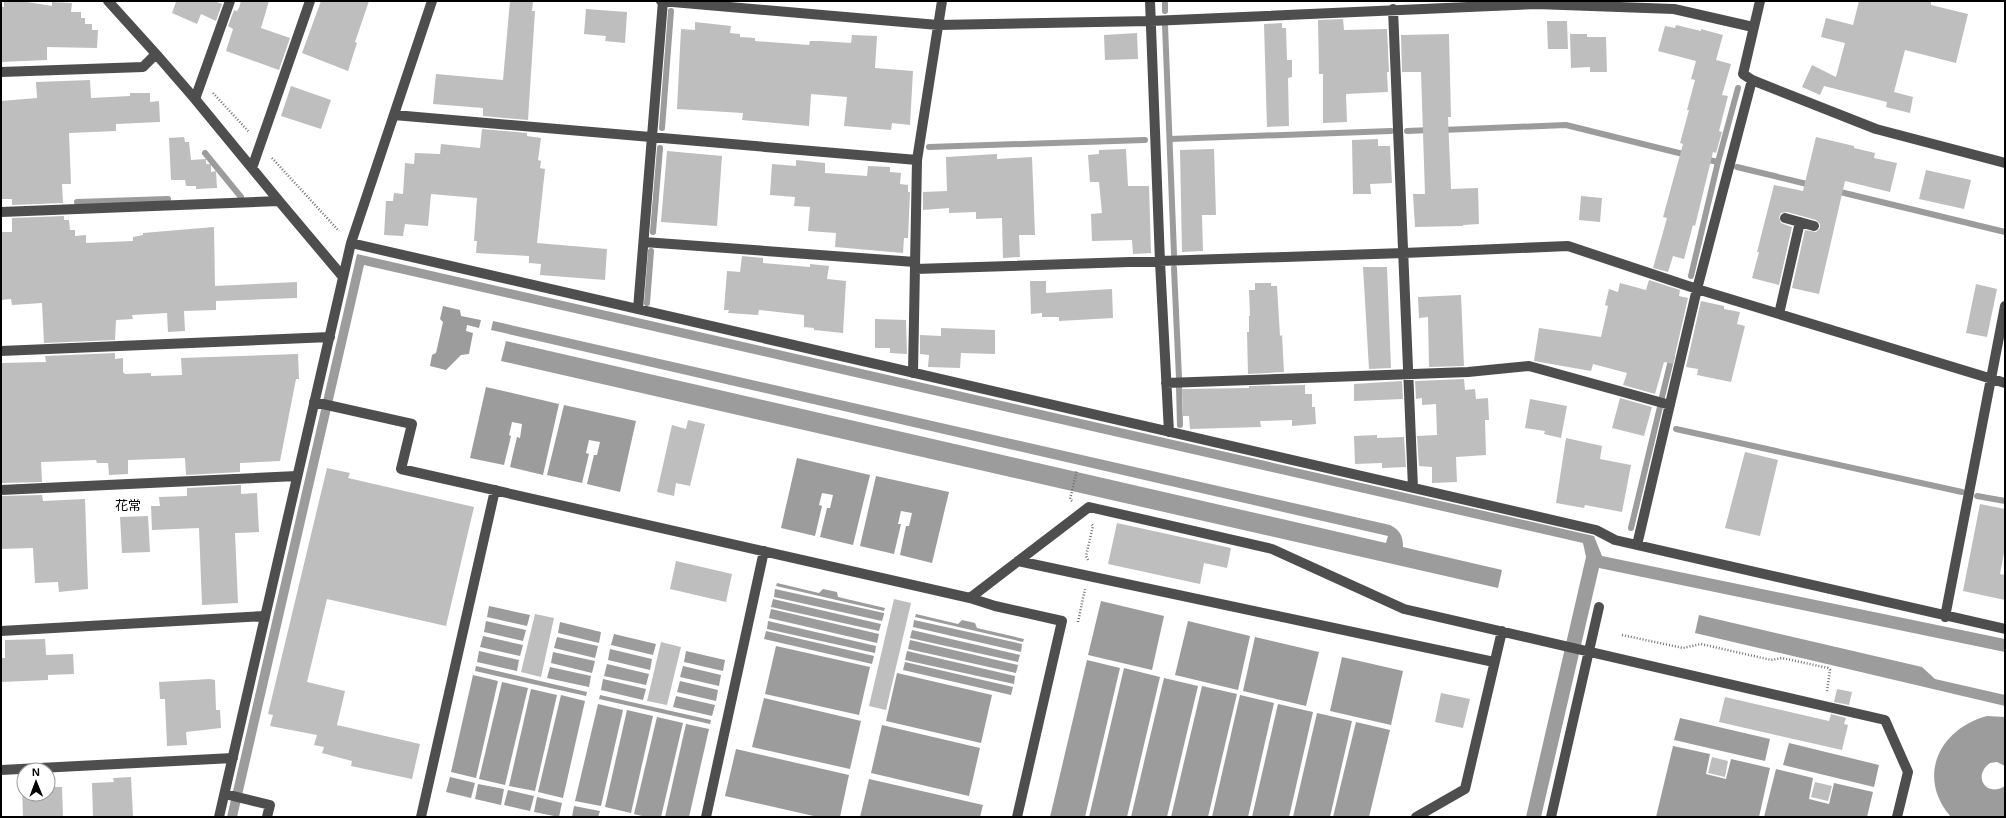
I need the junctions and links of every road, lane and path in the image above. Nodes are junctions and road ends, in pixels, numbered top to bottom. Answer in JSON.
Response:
{"nodes":[{"id":1,"x":230,"y":1,"type":"edge"},
{"id":2,"x":310,"y":1,"type":"edge"},
{"id":3,"x":432,"y":1,"type":"edge"},
{"id":4,"x":663,"y":1,"type":"edge"},
{"id":5,"x":942,"y":1,"type":"edge"},
{"id":6,"x":1150,"y":1,"type":"edge"},
{"id":7,"x":1760,"y":1,"type":"edge"},
{"id":8,"x":110,"y":2,"type":"edge"},
{"id":9,"x":1536,"y":2,"type":"edge"},
{"id":10,"x":1451,"y":4,"type":"edge"},
{"id":11,"x":1613,"y":4,"type":"edge"},
{"id":12,"x":1675,"y":5,"type":"edge"},
{"id":13,"x":1393,"y":9,"type":"junction"},
{"id":14,"x":1151,"y":21,"type":"junction"},
{"id":15,"x":938,"y":25,"type":"junction"},
{"id":16,"x":1753,"y":27,"type":"junction"},
{"id":17,"x":156,"y":54,"type":"junction"},
{"id":18,"x":1,"y":72,"type":"edge"},
{"id":19,"x":1752,"y":80,"type":"junction"},
{"id":20,"x":202,"y":82,"type":"junction"},
{"id":21,"x":195,"y":98,"type":"junction"},
{"id":22,"x":394,"y":115,"type":"junction"},
{"id":23,"x":652,"y":137,"type":"junction"},
{"id":24,"x":260,"y":145,"type":"junction"},
{"id":25,"x":917,"y":160,"type":"junction"},
{"id":26,"x":2005,"y":163,"type":"edge"},
{"id":27,"x":252,"y":168,"type":"junction"},
{"id":28,"x":279,"y":201,"type":"junction"},
{"id":29,"x":1,"y":212,"type":"edge"},
{"id":30,"x":1785,"y":218,"type":"dead end"},
{"id":31,"x":1800,"y":222,"type":"junction"},
{"id":32,"x":1814,"y":226,"type":"dead end"},
{"id":33,"x":644,"y":242,"type":"junction"},
{"id":34,"x":351,"y":243,"type":"junction"},
{"id":35,"x":1404,"y":253,"type":"junction"},
{"id":36,"x":1160,"y":262,"type":"junction"},
{"id":37,"x":915,"y":265,"type":"junction"},
{"id":38,"x":343,"y":277,"type":"junction"},
{"id":39,"x":1698,"y":289,"type":"junction"},
{"id":40,"x":2005,"y":306,"type":"edge"},
{"id":41,"x":638,"y":309,"type":"junction"},
{"id":42,"x":1779,"y":314,"type":"junction"},
{"id":43,"x":330,"y":337,"type":"junction"},
{"id":44,"x":1,"y":351,"type":"edge"},
{"id":45,"x":912,"y":372,"type":"junction"},
{"id":46,"x":1408,"y":374,"type":"junction"},
{"id":47,"x":1990,"y":378,"type":"junction"},
{"id":48,"x":1166,"y":383,"type":"junction"},
{"id":49,"x":2005,"y":383,"type":"edge"},
{"id":50,"x":318,"y":403,"type":"junction"},
{"id":51,"x":1670,"y":405,"type":"junction"},
{"id":52,"x":1169,"y":432,"type":"junction"},
{"id":53,"x":1077,"y":470,"type":"dead end"},
{"id":54,"x":298,"y":476,"type":"junction"},
{"id":55,"x":1413,"y":488,"type":"junction"},
{"id":56,"x":1,"y":490,"type":"edge"},
{"id":57,"x":495,"y":490,"type":"junction"},
{"id":58,"x":1072,"y":493,"type":"dead end"},
{"id":59,"x":1637,"y":545,"type":"junction"},
{"id":60,"x":764,"y":551,"type":"junction"},
{"id":61,"x":1018,"y":561,"type":"junction"},
{"id":62,"x":970,"y":598,"type":"junction"},
{"id":63,"x":1600,"y":607,"type":"dead end"},
{"id":64,"x":265,"y":616,"type":"junction"},
{"id":65,"x":1945,"y":616,"type":"junction"},
{"id":66,"x":2005,"y":629,"type":"edge"},
{"id":67,"x":1,"y":631,"type":"edge"},
{"id":68,"x":1502,"y":631,"type":"junction"},
{"id":69,"x":1622,"y":635,"type":"dead end"},
{"id":70,"x":1585,"y":651,"type":"junction"},
{"id":71,"x":1494,"y":662,"type":"junction"},
{"id":72,"x":1824,"y":706,"type":"junction"},
{"id":73,"x":232,"y":758,"type":"junction"},
{"id":74,"x":1,"y":770,"type":"edge"},
{"id":75,"x":228,"y":794,"type":"junction"},
{"id":76,"x":219,"y":817,"type":"edge"},
{"id":77,"x":268,"y":817,"type":"edge"},
{"id":78,"x":421,"y":817,"type":"edge"},
{"id":79,"x":706,"y":817,"type":"edge"},
{"id":80,"x":1017,"y":817,"type":"edge"},
{"id":81,"x":1416,"y":817,"type":"edge"},
{"id":82,"x":1552,"y":817,"type":"edge"},
{"id":83,"x":1897,"y":817,"type":"edge"}],
"edges":[{"from":1,"to":20,"type":"street"},
{"from":2,"to":24,"type":"street"},
{"from":3,"to":22,"type":"street"},
{"from":4,"to":15,"type":"street"},
{"from":4,"to":23,"type":"street"},
{"from":5,"to":15,"type":"street"},
{"from":6,"to":14,"type":"street"},
{"from":7,"to":16,"type":"street"},
{"from":8,"to":17,"type":"street"},
{"from":9,"to":10,"type":"street"},
{"from":9,"to":11,"type":"street"},
{"from":10,"to":13,"type":"street"},
{"from":11,"to":12,"type":"street"},
{"from":12,"to":16,"type":"street"},
{"from":13,"to":14,"type":"street"},
{"from":13,"to":35,"type":"street"},
{"from":14,"to":15,"type":"street"},
{"from":14,"to":36,"type":"street"},
{"from":15,"to":25,"type":"street"},
{"from":16,"to":19,"type":"street"},
{"from":17,"to":18,"type":"street"},
{"from":17,"to":21,"type":"street"},
{"from":19,"to":26,"type":"street"},
{"from":19,"to":39,"type":"street"},
{"from":20,"to":21,"type":"street"},
{"from":20,"to":24,"type":"path"},
{"from":21,"to":27,"type":"street"},
{"from":22,"to":23,"type":"street"},
{"from":22,"to":34,"type":"street"},
{"from":23,"to":25,"type":"street"},
{"from":23,"to":33,"type":"street"},
{"from":24,"to":27,"type":"street"},
{"from":24,"to":34,"type":"path"},
{"from":25,"to":37,"type":"street"},
{"from":27,"to":28,"type":"street"},
{"from":28,"to":29,"type":"street"},
{"from":28,"to":38,"type":"street"},
{"from":30,"to":31,"type":"street"},
{"from":31,"to":32,"type":"street"},
{"from":31,"to":42,"type":"street"},
{"from":33,"to":37,"type":"street"},
{"from":33,"to":41,"type":"street"},
{"from":34,"to":38,"type":"street"},
{"from":34,"to":41,"type":"street"},
{"from":35,"to":36,"type":"street"},
{"from":35,"to":39,"type":"street"},
{"from":35,"to":46,"type":"street"},
{"from":36,"to":37,"type":"street"},
{"from":36,"to":48,"type":"street"},
{"from":37,"to":45,"type":"street"},
{"from":38,"to":43,"type":"street"},
{"from":39,"to":42,"type":"street"},
{"from":39,"to":51,"type":"street"},
{"from":40,"to":47,"type":"street"},
{"from":41,"to":45,"type":"street"},
{"from":42,"to":47,"type":"street"},
{"from":43,"to":44,"type":"street"},
{"from":43,"to":50,"type":"street"},
{"from":45,"to":52,"type":"street"},
{"from":46,"to":48,"type":"street"},
{"from":46,"to":51,"type":"street"},
{"from":46,"to":55,"type":"street"},
{"from":47,"to":49,"type":"street"},
{"from":47,"to":65,"type":"street"},
{"from":48,"to":52,"type":"street"},
{"from":50,"to":54,"type":"street"},
{"from":50,"to":57,"type":"street"},
{"from":51,"to":59,"type":"street"},
{"from":52,"to":55,"type":"street"},
{"from":53,"to":58,"type":"path"},
{"from":54,"to":56,"type":"street"},
{"from":54,"to":64,"type":"street"},
{"from":55,"to":59,"type":"street"},
{"from":57,"to":60,"type":"street"},
{"from":57,"to":78,"type":"street"},
{"from":59,"to":65,"type":"street"},
{"from":60,"to":62,"type":"street"},
{"from":60,"to":79,"type":"street"},
{"from":61,"to":62,"type":"street"},
{"from":61,"to":68,"type":"street"},
{"from":61,"to":71,"type":"street"},
{"from":62,"to":80,"type":"street"},
{"from":63,"to":70,"type":"street"},
{"from":64,"to":67,"type":"street"},
{"from":64,"to":73,"type":"street"},
{"from":65,"to":66,"type":"street"},
{"from":68,"to":70,"type":"street"},
{"from":68,"to":71,"type":"street"},
{"from":69,"to":72,"type":"path"},
{"from":70,"to":72,"type":"street"},
{"from":70,"to":82,"type":"street"},
{"from":71,"to":81,"type":"street"},
{"from":72,"to":83,"type":"street"},
{"from":73,"to":74,"type":"street"},
{"from":73,"to":75,"type":"street"},
{"from":75,"to":76,"type":"street"},
{"from":75,"to":77,"type":"street"}]}
